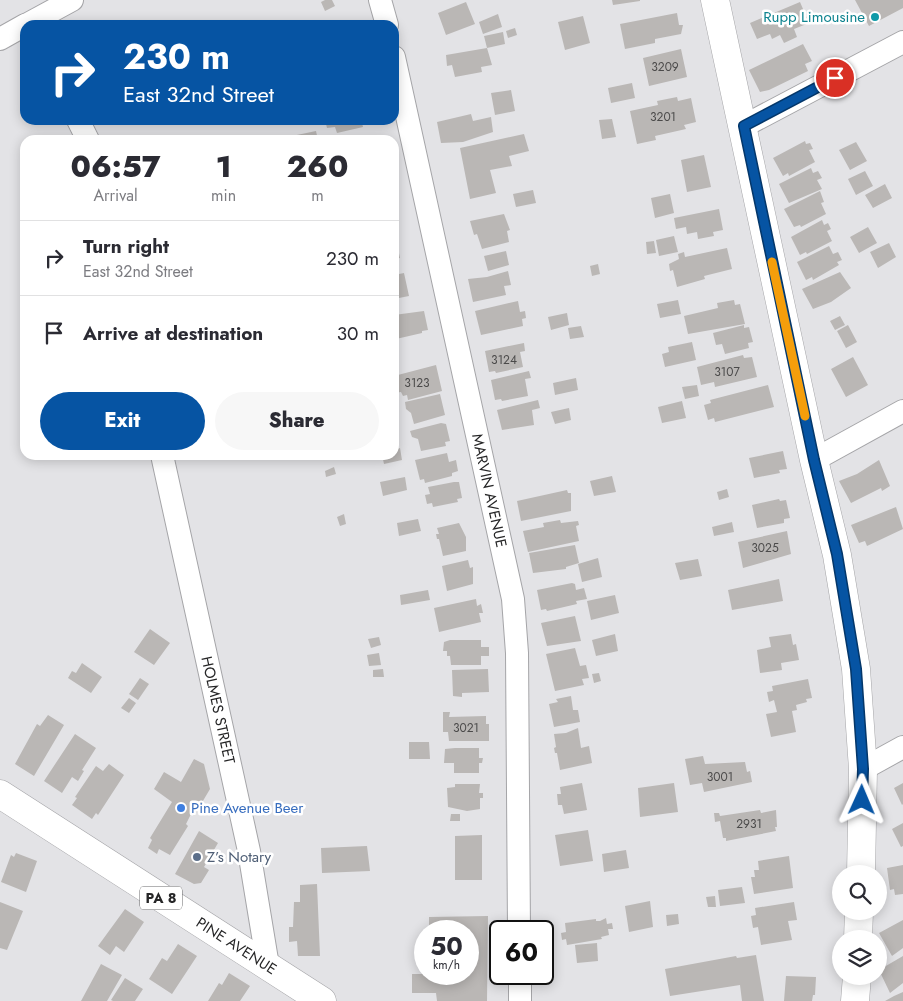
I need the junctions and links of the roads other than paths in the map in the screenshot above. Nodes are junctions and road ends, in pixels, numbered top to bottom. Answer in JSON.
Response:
{"nodes":[{"id":1,"x":72,"y":0,"type":"edge"},
{"id":2,"x":380,"y":0,"type":"edge"},
{"id":3,"x":715,"y":0,"type":"edge"},
{"id":4,"x":36,"y":20,"type":"edge"},
{"id":5,"x":386,"y":20,"type":"edge"},
{"id":6,"x":20,"y":29,"type":"edge"},
{"id":7,"x":0,"y":39,"type":"edge"},
{"id":8,"x":903,"y":42,"type":"edge"},
{"id":9,"x":399,"y":79,"type":"edge"},
{"id":10,"x":744,"y":126,"type":"junction"},
{"id":11,"x":903,"y":411,"type":"edge"},
{"id":12,"x":163,"y":460,"type":"edge"},
{"id":13,"x":814,"y":460,"type":"junction"},
{"id":14,"x":903,"y":748,"type":"edge"},
{"id":15,"x":863,"y":769,"type":"junction"},
{"id":16,"x":0,"y":794,"type":"edge"},
{"id":17,"x":861,"y":865,"type":"edge"},
{"id":18,"x":520,"y":920,"type":"edge"},
{"id":19,"x":268,"y":966,"type":"junction"},
{"id":20,"x":520,"y":985,"type":"edge"},
{"id":21,"x":856,"y":985,"type":"edge"},
{"id":22,"x":322,"y":1001,"type":"edge"},
{"id":23,"x":520,"y":1001,"type":"edge"},
{"id":24,"x":856,"y":1001,"type":"edge"}],
"edges":[{"from":1,"to":4,"type":"street"},
{"from":2,"to":5,"type":"street"},
{"from":3,"to":10,"type":"main road"},
{"from":6,"to":7,"type":"street"},
{"from":8,"to":10,"type":"street"},
{"from":9,"to":18,"type":"street","name":"MARVIN AVENUE"},
{"from":10,"to":13,"type":"main road"},
{"from":11,"to":13,"type":"street"},
{"from":12,"to":19,"type":"street","name":"HOLMES STREET"},
{"from":13,"to":15,"type":"main road"},
{"from":14,"to":15,"type":"street"},
{"from":15,"to":17,"type":"main road"},
{"from":16,"to":19,"type":"main road","name":"PINE AVENUE","number":"PA 8"},
{"from":19,"to":22,"type":"main road","name":"PINE AVENUE","number":"PA 8"},
{"from":20,"to":23,"type":"street"},
{"from":21,"to":24,"type":"main road"}]}
